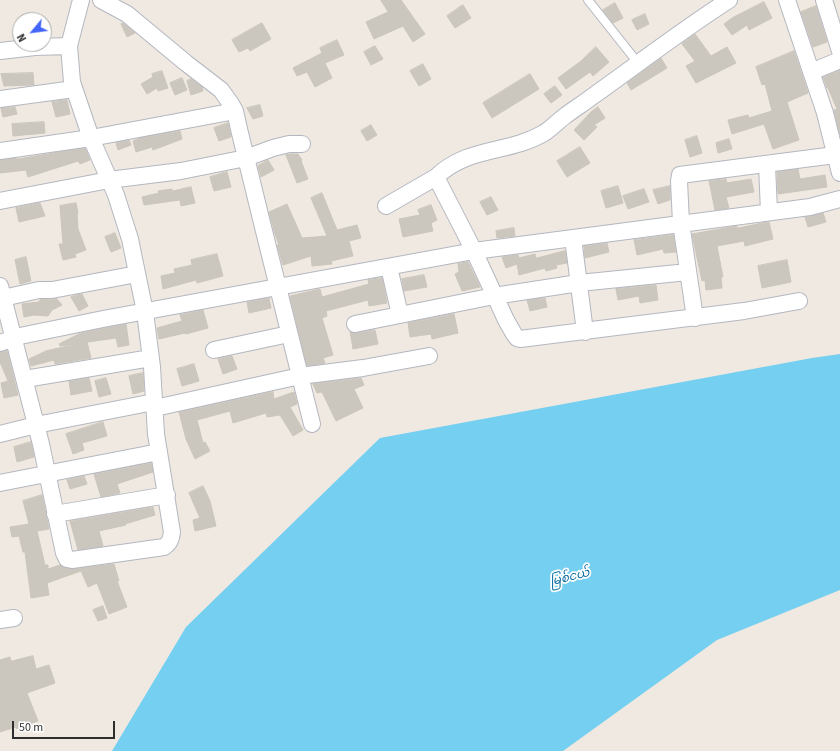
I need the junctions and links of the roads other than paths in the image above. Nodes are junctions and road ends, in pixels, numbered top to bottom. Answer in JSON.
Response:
{"nodes":[{"id":1,"x":81,"y":0,"type":"edge"},
{"id":2,"x":101,"y":0,"type":"edge"},
{"id":3,"x":588,"y":0,"type":"edge"},
{"id":4,"x":729,"y":0,"type":"edge"},
{"id":5,"x":787,"y":0,"type":"edge"},
{"id":6,"x":824,"y":0,"type":"edge"},
{"id":7,"x":69,"y":46,"type":"junction"},
{"id":8,"x":840,"y":51,"type":"edge"},
{"id":9,"x":0,"y":52,"type":"edge"},
{"id":10,"x":840,"y":60,"type":"edge"},
{"id":11,"x":638,"y":63,"type":"junction"},
{"id":12,"x":811,"y":72,"type":"junction"},
{"id":13,"x":74,"y":89,"type":"junction"},
{"id":14,"x":0,"y":99,"type":"edge"},
{"id":15,"x":235,"y":111,"type":"junction"},
{"id":16,"x":91,"y":138,"type":"junction"},
{"id":17,"x":302,"y":144,"type":"dead end"},
{"id":18,"x":0,"y":151,"type":"edge"},
{"id":19,"x":835,"y":155,"type":"junction"},
{"id":20,"x":246,"y":158,"type":"junction"},
{"id":21,"x":767,"y":164,"type":"junction"},
{"id":22,"x":840,"y":173,"type":"edge"},
{"id":23,"x":436,"y":177,"type":"junction"},
{"id":24,"x":109,"y":180,"type":"junction"},
{"id":25,"x":840,"y":199,"type":"edge"},
{"id":26,"x":0,"y":201,"type":"edge"},
{"id":27,"x":386,"y":206,"type":"dead end"},
{"id":28,"x":769,"y":212,"type":"junction"},
{"id":29,"x":681,"y":223,"type":"junction"},
{"id":30,"x":574,"y":238,"type":"junction"},
{"id":31,"x":474,"y":251,"type":"junction"},
{"id":32,"x":389,"y":266,"type":"junction"},
{"id":33,"x":688,"y":272,"type":"junction"},
{"id":34,"x":137,"y":274,"type":"junction"},
{"id":35,"x":579,"y":283,"type":"junction"},
{"id":36,"x":278,"y":287,"type":"junction"},
{"id":37,"x":2,"y":292,"type":"edge"},
{"id":38,"x":494,"y":296,"type":"junction"},
{"id":39,"x":799,"y":301,"type":"dead end"},
{"id":40,"x":145,"y":312,"type":"junction"},
{"id":41,"x":400,"y":315,"type":"junction"},
{"id":42,"x":695,"y":318,"type":"junction"},
{"id":43,"x":355,"y":324,"type":"dead end"},
{"id":44,"x":584,"y":332,"type":"junction"},
{"id":45,"x":289,"y":334,"type":"junction"},
{"id":46,"x":7,"y":340,"type":"edge"},
{"id":47,"x":214,"y":350,"type":"dead end"},
{"id":48,"x":429,"y":356,"type":"dead end"},
{"id":49,"x":151,"y":358,"type":"junction"},
{"id":50,"x":300,"y":376,"type":"junction"},
{"id":51,"x":25,"y":379,"type":"junction"},
{"id":52,"x":154,"y":405,"type":"junction"},
{"id":53,"x":312,"y":424,"type":"dead end"},
{"id":54,"x":36,"y":426,"type":"junction"},
{"id":55,"x":0,"y":434,"type":"edge"},
{"id":56,"x":159,"y":452,"type":"junction"},
{"id":57,"x":47,"y":474,"type":"junction"},
{"id":58,"x":0,"y":483,"type":"edge"},
{"id":59,"x":166,"y":496,"type":"junction"},
{"id":60,"x":56,"y":514,"type":"junction"}],
"edges":[{"from":1,"to":7,"type":"street"},
{"from":2,"to":15,"type":"street"},
{"from":3,"to":11,"type":"lane"},
{"from":4,"to":11,"type":"street"},
{"from":5,"to":12,"type":"street"},
{"from":6,"to":8,"type":"street"},
{"from":7,"to":9,"type":"street"},
{"from":7,"to":13,"type":"street"},
{"from":10,"to":12,"type":"street"},
{"from":11,"to":23,"type":"street"},
{"from":12,"to":19,"type":"street"},
{"from":13,"to":14,"type":"street"},
{"from":13,"to":16,"type":"street"},
{"from":15,"to":16,"type":"street"},
{"from":15,"to":20,"type":"street"},
{"from":16,"to":18,"type":"street"},
{"from":16,"to":24,"type":"street"},
{"from":17,"to":20,"type":"street"},
{"from":19,"to":21,"type":"street"},
{"from":19,"to":22,"type":"street"},
{"from":20,"to":24,"type":"street"},
{"from":20,"to":36,"type":"street"},
{"from":21,"to":28,"type":"street"},
{"from":21,"to":29,"type":"street"},
{"from":23,"to":27,"type":"street"},
{"from":23,"to":31,"type":"street"},
{"from":24,"to":26,"type":"street"},
{"from":24,"to":34,"type":"street"},
{"from":25,"to":28,"type":"street"},
{"from":28,"to":29,"type":"street"},
{"from":29,"to":30,"type":"street"},
{"from":29,"to":33,"type":"street"},
{"from":30,"to":31,"type":"street"},
{"from":30,"to":35,"type":"street"},
{"from":31,"to":32,"type":"street"},
{"from":31,"to":38,"type":"street"},
{"from":32,"to":36,"type":"street"},
{"from":32,"to":41,"type":"street"},
{"from":33,"to":35,"type":"street"},
{"from":33,"to":42,"type":"street"},
{"from":34,"to":37,"type":"street"},
{"from":34,"to":40,"type":"street"},
{"from":35,"to":38,"type":"street"},
{"from":35,"to":44,"type":"street"},
{"from":36,"to":40,"type":"street"},
{"from":36,"to":45,"type":"street"},
{"from":37,"to":46,"type":"street"},
{"from":38,"to":41,"type":"street"},
{"from":38,"to":44,"type":"street"},
{"from":39,"to":42,"type":"street"},
{"from":40,"to":46,"type":"street"},
{"from":40,"to":49,"type":"street"},
{"from":41,"to":43,"type":"street"},
{"from":42,"to":44,"type":"street"},
{"from":45,"to":47,"type":"street"},
{"from":45,"to":50,"type":"street"},
{"from":46,"to":51,"type":"street"},
{"from":48,"to":50,"type":"street"},
{"from":49,"to":51,"type":"street"},
{"from":49,"to":52,"type":"street"},
{"from":50,"to":52,"type":"street"},
{"from":50,"to":53,"type":"street"},
{"from":51,"to":54,"type":"street"},
{"from":52,"to":54,"type":"street"},
{"from":52,"to":56,"type":"street"},
{"from":54,"to":55,"type":"street"},
{"from":54,"to":57,"type":"street"},
{"from":56,"to":57,"type":"street"},
{"from":56,"to":59,"type":"street"},
{"from":57,"to":58,"type":"street"},
{"from":57,"to":60,"type":"street"},
{"from":59,"to":60,"type":"street"},
{"from":59,"to":60,"type":"street"}]}
